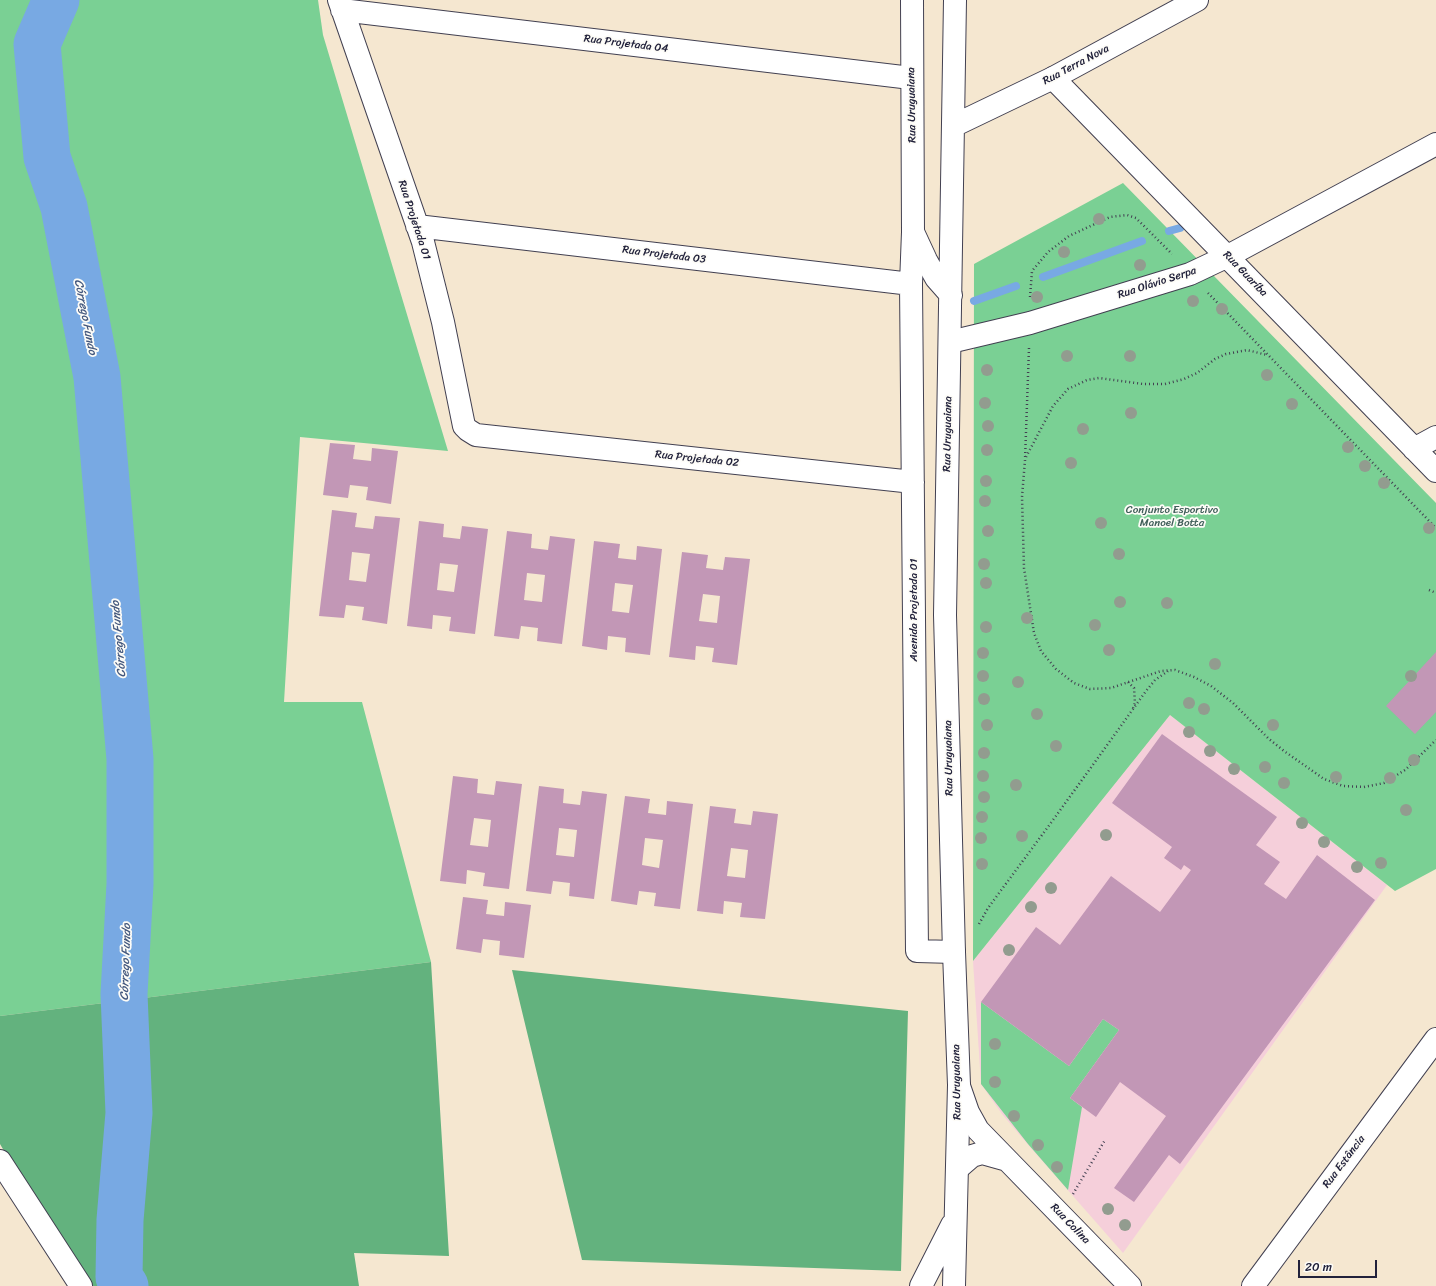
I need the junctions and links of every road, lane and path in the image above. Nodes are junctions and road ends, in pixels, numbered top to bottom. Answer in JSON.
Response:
{"nodes":[{"id":1,"x":912,"y":0,"type":"edge"},
{"id":2,"x":955,"y":0,"type":"edge"},
{"id":3,"x":1197,"y":0,"type":"edge"},
{"id":4,"x":340,"y":5,"type":"edge"},
{"id":5,"x":911,"y":78,"type":"junction"},
{"id":6,"x":1053,"y":78,"type":"junction"},
{"id":7,"x":953,"y":126,"type":"junction"},
{"id":8,"x":1436,"y":144,"type":"edge"},
{"id":9,"x":417,"y":226,"type":"junction"},
{"id":10,"x":913,"y":232,"type":"junction"},
{"id":11,"x":1228,"y":256,"type":"junction"},
{"id":12,"x":1190,"y":274,"type":"junction"},
{"id":13,"x":911,"y":284,"type":"junction"},
{"id":14,"x":950,"y":295,"type":"junction"},
{"id":15,"x":1030,"y":323,"type":"junction"},
{"id":16,"x":950,"y":342,"type":"junction"},
{"id":17,"x":1267,"y":355,"type":"junction"},
{"id":18,"x":480,"y":435,"type":"joint"},
{"id":19,"x":1436,"y":437,"type":"edge"},
{"id":20,"x":1414,"y":449,"type":"junction"},
{"id":21,"x":1025,"y":460,"type":"junction"},
{"id":22,"x":1436,"y":471,"type":"edge"},
{"id":23,"x":913,"y":482,"type":"junction"},
{"id":24,"x":1436,"y":528,"type":"edge"},
{"id":25,"x":1429,"y":590,"type":"dead end"},
{"id":26,"x":1436,"y":593,"type":"edge"},
{"id":27,"x":1169,"y":671,"type":"junction"},
{"id":28,"x":1128,"y":682,"type":"junction"},
{"id":29,"x":1132,"y":710,"type":"junction"},
{"id":30,"x":1436,"y":740,"type":"edge"},
{"id":31,"x":954,"y":953,"type":"junction"},
{"id":32,"x":1436,"y":1039,"type":"edge"},
{"id":33,"x":959,"y":1085,"type":"junction"},
{"id":34,"x":1105,"y":1140,"type":"dead end"},
{"id":35,"x":0,"y":1161,"type":"edge"},
{"id":36,"x":1010,"y":1161,"type":"junction"},
{"id":37,"x":957,"y":1169,"type":"junction"},
{"id":38,"x":1072,"y":1196,"type":"dead end"},
{"id":39,"x":955,"y":1221,"type":"junction"},
{"id":40,"x":81,"y":1286,"type":"edge"},
{"id":41,"x":921,"y":1286,"type":"edge"},
{"id":42,"x":954,"y":1286,"type":"edge"},
{"id":43,"x":1130,"y":1286,"type":"edge"},
{"id":44,"x":1253,"y":1286,"type":"edge"}],
"edges":[{"from":1,"to":5,"type":"street","name":"Rua Uruguaiana"},
{"from":2,"to":7,"type":"street","name":"Rua Uruguaiana"},
{"from":3,"to":6,"type":"street","name":"Rua Terra Nova"},
{"from":4,"to":5,"type":"street","name":"Rua Projetada 04"},
{"from":4,"to":9,"type":"street","name":"Rua Projetada 01"},
{"from":5,"to":10,"type":"street","name":"Rua Uruguaiana"},
{"from":6,"to":7,"type":"street","name":"Rua Terra Nova"},
{"from":6,"to":11,"type":"street","name":"Rua Guaríba"},
{"from":7,"to":14,"type":"street","name":"Rua Uruguaiana"},
{"from":8,"to":11,"type":"street","name":"Rua Olávio Serpa"},
{"from":9,"to":13,"type":"street","name":"Rua Projetada 03"},
{"from":9,"to":18,"type":"street","name":"Rua Projetada 01"},
{"from":10,"to":13,"type":"street","name":"Avenida Projetada 01"},
{"from":10,"to":14,"type":"street","name":"Rua Uruguaiana"},
{"from":11,"to":12,"type":"street","name":"Rua Olávio Serpa"},
{"from":11,"to":20,"type":"street","name":"Rua Guaríba"},
{"from":12,"to":15,"type":"street","name":"Rua Olávio Serpa"},
{"from":12,"to":15,"type":"path"},
{"from":12,"to":17,"type":"path"},
{"from":13,"to":23,"type":"street","name":"Avenida Projetada 01"},
{"from":14,"to":16,"type":"street","name":"Rua Uruguaiana"},
{"from":15,"to":16,"type":"street","name":"Rua Olávio Serpa"},
{"from":15,"to":21,"type":"path"},
{"from":16,"to":31,"type":"street","name":"Rua Uruguaiana"},
{"from":17,"to":21,"type":"path"},
{"from":17,"to":24,"type":"path"},
{"from":18,"to":23,"type":"street","name":"Rua Projetada 02"},
{"from":19,"to":20,"type":"street"},
{"from":20,"to":22,"type":"street","name":"Rua Guaríba"},
{"from":21,"to":28,"type":"path"},
{"from":23,"to":31,"type":"street","name":"Avenida Projetada 01"},
{"from":25,"to":26,"type":"path"},
{"from":27,"to":28,"type":"path"},
{"from":27,"to":29,"type":"path"},
{"from":27,"to":30,"type":"path"},
{"from":28,"to":29,"type":"path"},
{"from":29,"to":31,"type":"path"},
{"from":31,"to":33,"type":"street","name":"Rua Uruguaiana"},
{"from":32,"to":44,"type":"street","name":"Rua Estância"},
{"from":33,"to":36,"type":"street","name":"Rua Colina"},
{"from":33,"to":37,"type":"street","name":"Rua Uruguaiana"},
{"from":34,"to":38,"type":"path"},
{"from":35,"to":40,"type":"street"},
{"from":36,"to":37,"type":"street"},
{"from":36,"to":43,"type":"street","name":"Rua Colina"},
{"from":37,"to":39,"type":"street","name":"Rua Uruguaiana"},
{"from":39,"to":41,"type":"street","name":"Rua Uruguaiana"},
{"from":39,"to":42,"type":"street","name":"Rua Uruguaiana"}]}
